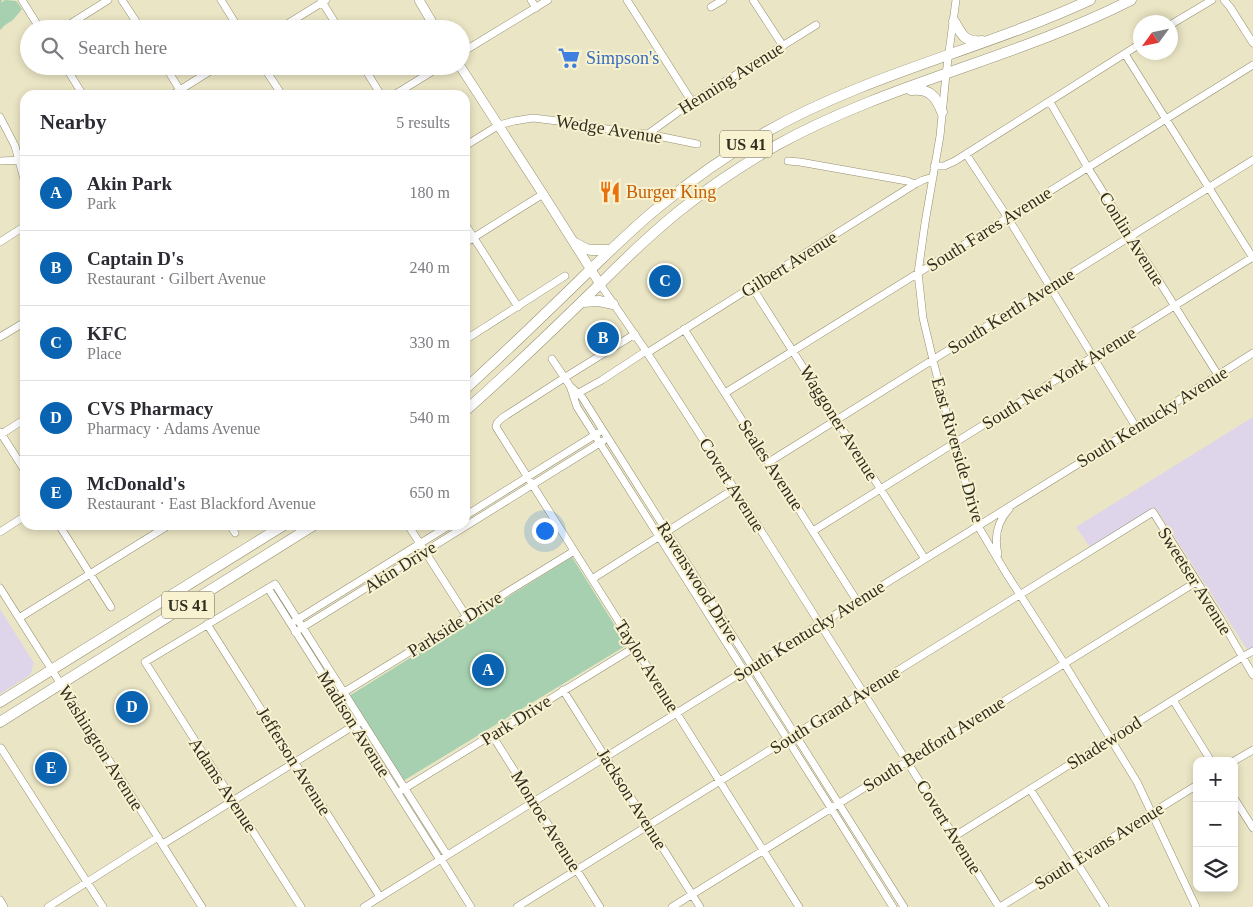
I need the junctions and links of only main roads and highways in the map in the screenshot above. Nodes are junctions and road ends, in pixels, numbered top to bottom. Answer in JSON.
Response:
{"nodes":[{"id":1,"x":418,"y":0,"type":"edge"},
{"id":2,"x":1090,"y":0,"type":"edge"},
{"id":3,"x":1131,"y":0,"type":"edge"},
{"id":4,"x":430,"y":20,"type":"edge"},
{"id":5,"x":954,"y":21,"type":"road end"},
{"id":6,"x":1004,"y":36,"type":"junction"},
{"id":7,"x":466,"y":75,"type":"edge"},
{"id":8,"x":890,"y":94,"type":"junction"},
{"id":9,"x":942,"y":112,"type":"road end"},
{"id":10,"x":574,"y":243,"type":"junction"},
{"id":11,"x":611,"y":250,"type":"junction"},
{"id":12,"x":591,"y":270,"type":"junction"},
{"id":13,"x":600,"y":284,"type":"junction"},
{"id":14,"x":582,"y":302,"type":"junction"},
{"id":15,"x":613,"y":304,"type":"road end"},
{"id":16,"x":470,"y":384,"type":"edge"},
{"id":17,"x":470,"y":406,"type":"edge"},
{"id":18,"x":276,"y":530,"type":"edge"},
{"id":19,"x":306,"y":530,"type":"edge"},
{"id":20,"x":202,"y":576,"type":"junction"},
{"id":21,"x":211,"y":590,"type":"junction"},
{"id":22,"x":0,"y":702,"type":"edge"},
{"id":23,"x":0,"y":722,"type":"edge"}],
"edges":[{"from":1,"to":4,"type":"main road"},
{"from":2,"to":6,"type":"highway","number":"US 41"},
{"from":3,"to":8,"type":"highway","number":"US 41"},
{"from":5,"to":6,"type":"highway"},
{"from":6,"to":11,"type":"highway","number":"US 41"},
{"from":7,"to":10,"type":"main road","name":"Covert Avenue"},
{"from":8,"to":9,"type":"highway"},
{"from":8,"to":13,"type":"highway","number":"US 41"},
{"from":10,"to":11,"type":"highway"},
{"from":10,"to":12,"type":"main road","name":"Covert Avenue"},
{"from":11,"to":12,"type":"highway","number":"US 41"},
{"from":12,"to":13,"type":"main road","name":"Covert Avenue"},
{"from":12,"to":16,"type":"highway","number":"US 41"},
{"from":13,"to":14,"type":"highway","number":"US 41"},
{"from":14,"to":15,"type":"highway"},
{"from":14,"to":17,"type":"highway","number":"US 41"},
{"from":18,"to":20,"type":"highway","number":"US 41"},
{"from":19,"to":21,"type":"highway","number":"US 41"},
{"from":20,"to":21,"type":"highway"},
{"from":20,"to":22,"type":"highway","number":"US 41"},
{"from":21,"to":23,"type":"highway","number":"US 41"}]}
